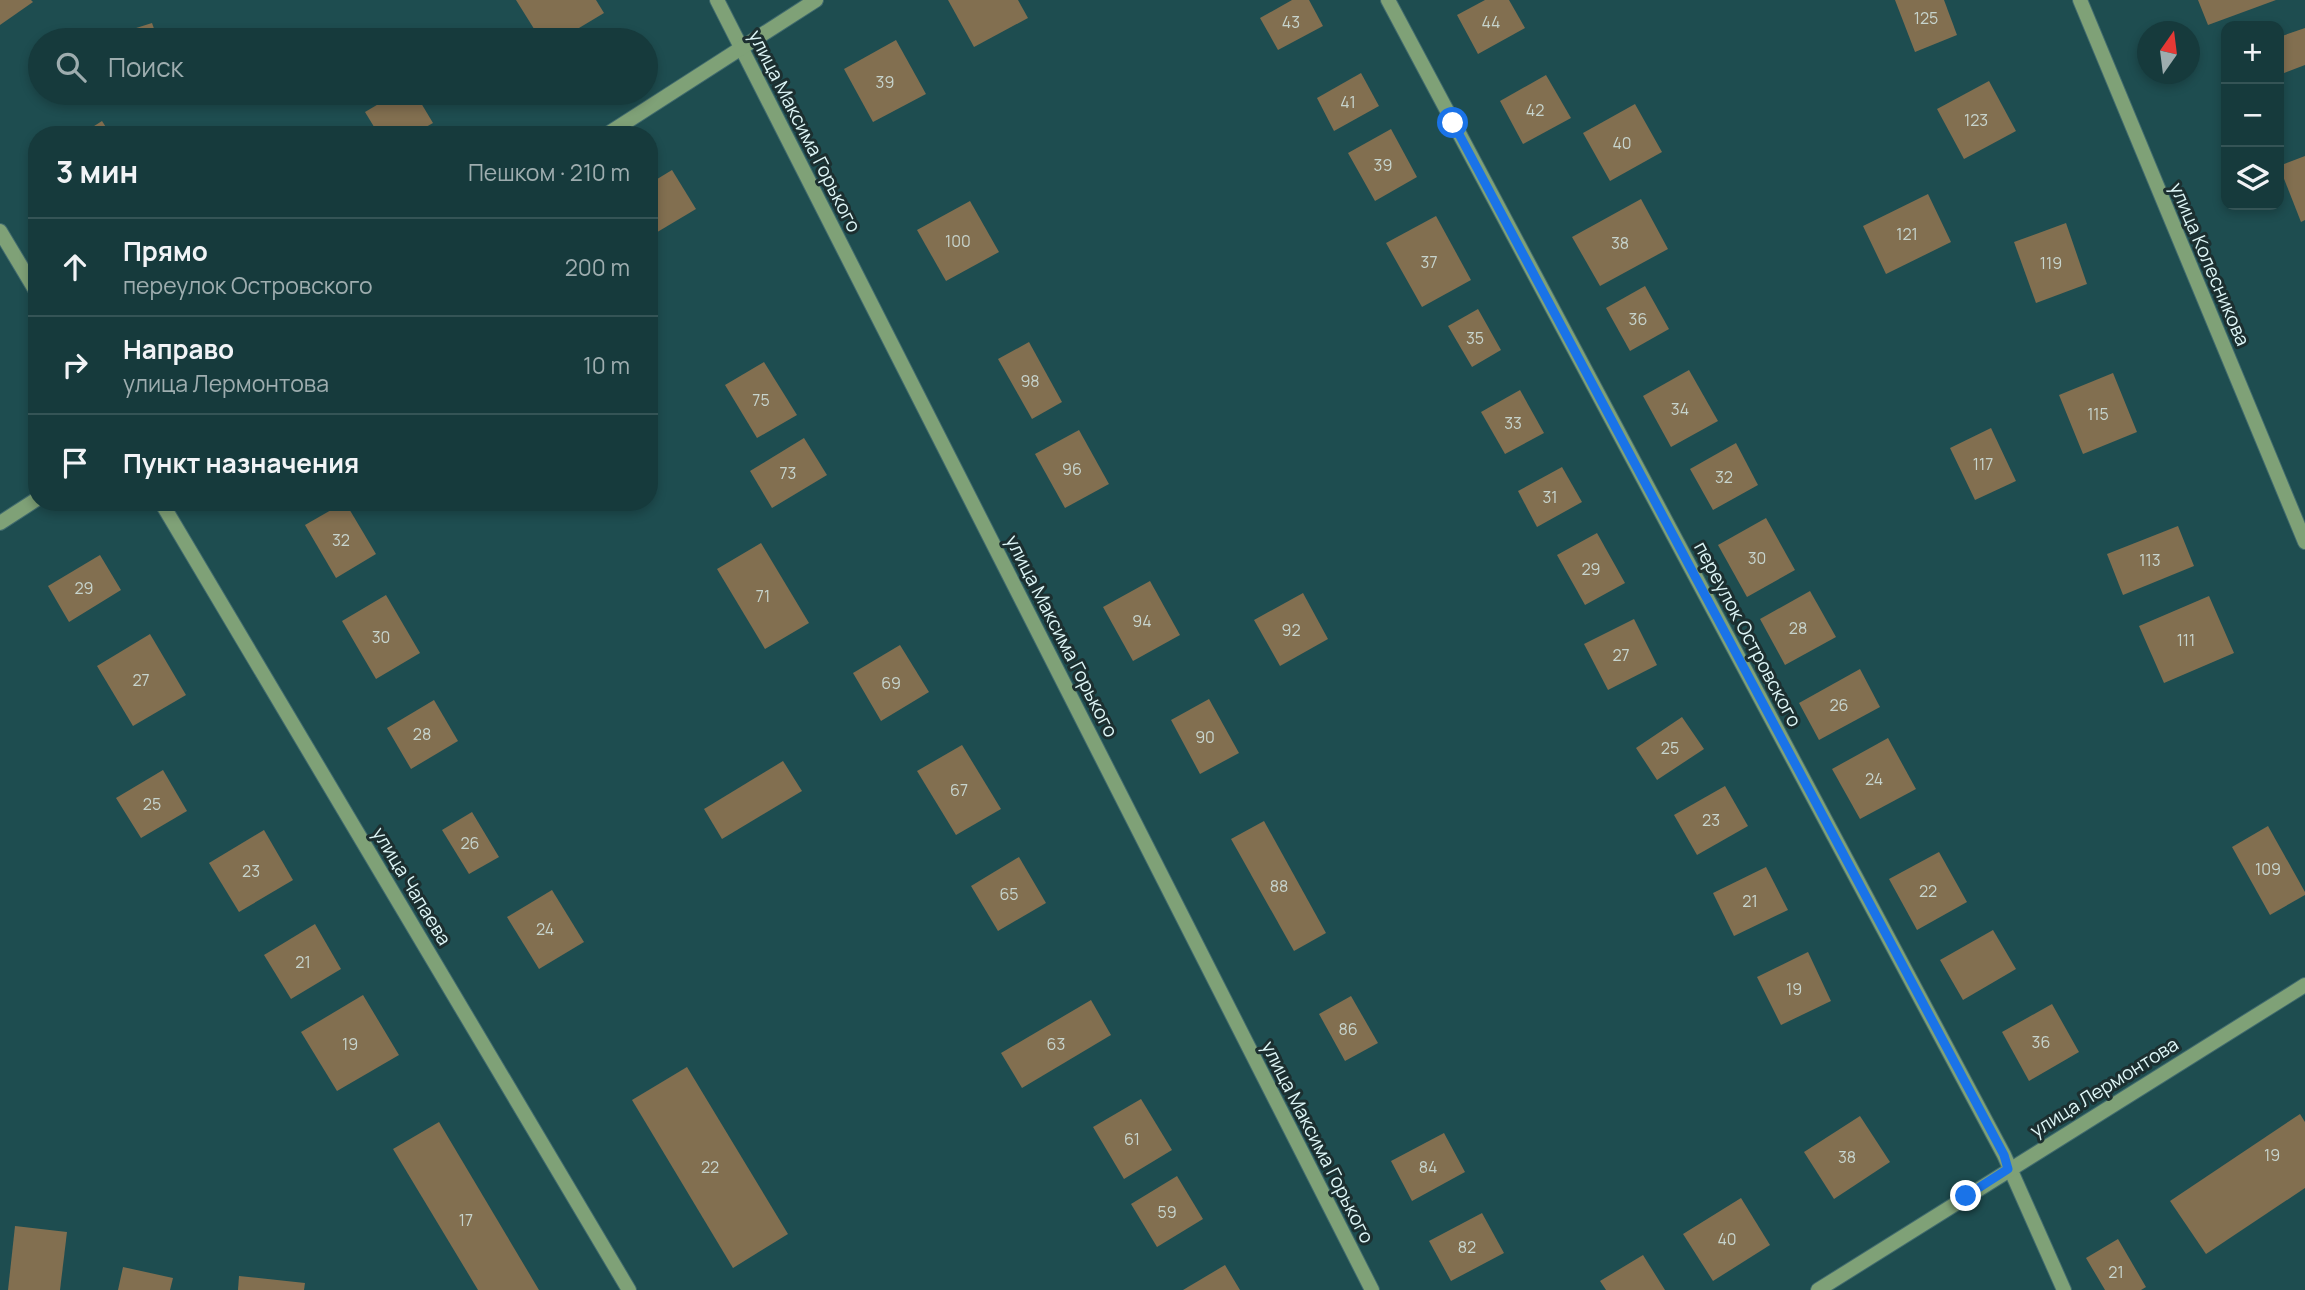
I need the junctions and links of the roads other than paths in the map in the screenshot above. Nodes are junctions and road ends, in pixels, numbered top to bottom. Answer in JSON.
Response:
{"nodes":[{"id":1,"x":717,"y":0,"type":"edge"},
{"id":2,"x":816,"y":0,"type":"edge"},
{"id":3,"x":1388,"y":0,"type":"edge"},
{"id":4,"x":2080,"y":0,"type":"edge"},
{"id":5,"x":741,"y":48,"type":"junction"},
{"id":6,"x":658,"y":101,"type":"edge"},
{"id":7,"x":653,"y":105,"type":"edge"},
{"id":8,"x":620,"y":126,"type":"edge"},
{"id":9,"x":0,"y":231,"type":"edge"},
{"id":10,"x":28,"y":278,"type":"edge"},
{"id":11,"x":28,"y":505,"type":"edge"},
{"id":12,"x":166,"y":511,"type":"edge"},
{"id":13,"x":0,"y":523,"type":"edge"},
{"id":14,"x":2305,"y":542,"type":"edge"},
{"id":15,"x":2305,"y":985,"type":"edge"},
{"id":16,"x":2008,"y":1169,"type":"junction"},
{"id":17,"x":629,"y":1290,"type":"edge"},
{"id":18,"x":1372,"y":1290,"type":"edge"},
{"id":19,"x":1818,"y":1290,"type":"edge"},
{"id":20,"x":2064,"y":1290,"type":"edge"}],
"edges":[{"from":1,"to":5,"type":"street","name":"улица Максима Горького"},
{"from":2,"to":5,"type":"street"},
{"from":3,"to":16,"type":"street","name":"переулок Островского"},
{"from":4,"to":14,"type":"street","name":"улица Колесникова"},
{"from":5,"to":6,"type":"street"},
{"from":5,"to":18,"type":"street","name":"улица Максима Горького"},
{"from":7,"to":8,"type":"street"},
{"from":9,"to":10,"type":"street"},
{"from":11,"to":13,"type":"street"},
{"from":12,"to":17,"type":"street","name":"улица Чапаева"},
{"from":15,"to":16,"type":"street","name":"улица Лермонтова"},
{"from":16,"to":19,"type":"street","name":"улица Лермонтова"},
{"from":16,"to":20,"type":"street","name":"переулок Островского"}]}
